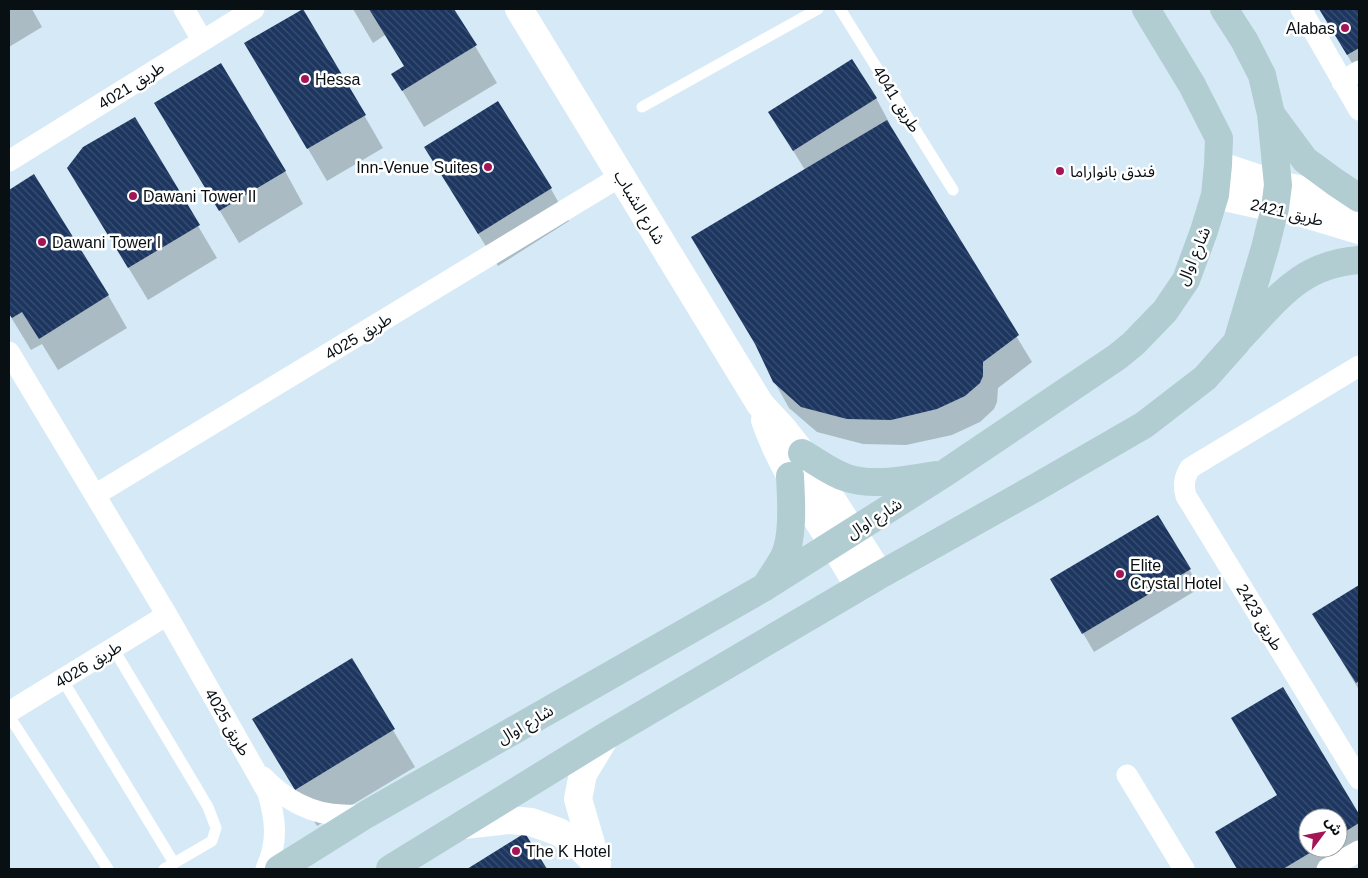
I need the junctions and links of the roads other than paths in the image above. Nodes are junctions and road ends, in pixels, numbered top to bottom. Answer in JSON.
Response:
{"nodes":[{"id":1,"x":184,"y":9,"type":"edge"},
{"id":2,"x":254,"y":9,"type":"edge"},
{"id":3,"x":519,"y":9,"type":"edge"},
{"id":4,"x":818,"y":9,"type":"edge"},
{"id":5,"x":840,"y":9,"type":"edge"},
{"id":6,"x":1146,"y":9,"type":"edge"},
{"id":7,"x":1224,"y":9,"type":"edge"},
{"id":8,"x":1301,"y":9,"type":"edge"},
{"id":9,"x":202,"y":40,"type":"junction"},
{"id":10,"x":1351,"y":76,"type":"edge"},
{"id":11,"x":642,"y":107,"type":"dead end"},
{"id":12,"x":1359,"y":110,"type":"edge"},
{"id":13,"x":1271,"y":114,"type":"junction"},
{"id":14,"x":9,"y":161,"type":"edge"},
{"id":15,"x":1218,"y":165,"type":"junction"},
{"id":16,"x":621,"y":176,"type":"junction"},
{"id":17,"x":952,"y":190,"type":"dead end"},
{"id":18,"x":1215,"y":195,"type":"junction"},
{"id":19,"x":1276,"y":197,"type":"junction"},
{"id":20,"x":1359,"y":200,"type":"edge"},
{"id":21,"x":1359,"y":230,"type":"edge"},
{"id":22,"x":1359,"y":260,"type":"edge"},
{"id":23,"x":1236,"y":342,"type":"junction"},
{"id":24,"x":9,"y":352,"type":"edge"},
{"id":25,"x":1359,"y":366,"type":"edge"},
{"id":26,"x":796,"y":464,"type":"junction"},
{"id":27,"x":945,"y":474,"type":"junction"},
{"id":28,"x":95,"y":495,"type":"junction"},
{"id":29,"x":843,"y":538,"type":"junction"},
{"id":30,"x":869,"y":581,"type":"junction"},
{"id":31,"x":765,"y":587,"type":"junction"},
{"id":32,"x":166,"y":616,"type":"junction"},
{"id":33,"x":112,"y":648,"type":"junction"},
{"id":34,"x":62,"y":679,"type":"junction"},
{"id":35,"x":9,"y":712,"type":"edge"},
{"id":36,"x":9,"y":716,"type":"edge"},
{"id":37,"x":606,"y":736,"type":"junction"},
{"id":38,"x":254,"y":768,"type":"junction"},
{"id":39,"x":1127,"y":775,"type":"dead end"},
{"id":40,"x":1359,"y":779,"type":"edge"},
{"id":41,"x":367,"y":814,"type":"junction"},
{"id":42,"x":464,"y":825,"type":"junction"},
{"id":43,"x":1359,"y":851,"type":"edge"},
{"id":44,"x":169,"y":866,"type":"edge"},
{"id":45,"x":598,"y":866,"type":"edge"},
{"id":46,"x":108,"y":869,"type":"edge"},
{"id":47,"x":266,"y":869,"type":"edge"},
{"id":48,"x":278,"y":869,"type":"edge"},
{"id":49,"x":390,"y":869,"type":"edge"},
{"id":50,"x":1184,"y":869,"type":"edge"},
{"id":51,"x":1327,"y":869,"type":"edge"}],
"edges":[{"from":1,"to":9,"type":"street"},
{"from":2,"to":9,"type":"street","name":"طريق 4021"},
{"from":3,"to":16,"type":"street","name":"شارع الشباب"},
{"from":4,"to":11,"type":"lane"},
{"from":5,"to":17,"type":"lane","name":"طريق 4041"},
{"from":6,"to":15,"type":"main road","name":"شارع اوال"},
{"from":7,"to":13,"type":"main road"},
{"from":8,"to":10,"type":"street"},
{"from":9,"to":14,"type":"street","name":"طريق 4021"},
{"from":10,"to":12,"type":"street"},
{"from":13,"to":19,"type":"main road"},
{"from":13,"to":20,"type":"main road"},
{"from":15,"to":18,"type":"main road","name":"شارع اوال"},
{"from":15,"to":19,"type":"street","name":"طريق 2421"},
{"from":16,"to":26,"type":"street","name":"شارع الشباب"},
{"from":16,"to":28,"type":"street","name":"طريق 4025"},
{"from":18,"to":19,"type":"street","name":"طريق 2421"},
{"from":18,"to":27,"type":"main road","name":"شارع اوال"},
{"from":19,"to":20,"type":"street","name":"طريق 2421"},
{"from":19,"to":21,"type":"street","name":"طريق 2421"},
{"from":19,"to":23,"type":"main road"},
{"from":22,"to":23,"type":"main road"},
{"from":23,"to":30,"type":"main road"},
{"from":24,"to":28,"type":"street","name":"طريق 4025"},
{"from":25,"to":40,"type":"street","name":"طريق 2423"},
{"from":26,"to":27,"type":"main road"},
{"from":26,"to":29,"type":"street","name":"شارع الشباب"},
{"from":26,"to":31,"type":"main road"},
{"from":27,"to":29,"type":"main road","name":"شارع اوال"},
{"from":28,"to":32,"type":"street","name":"طريق 4025"},
{"from":29,"to":30,"type":"street","name":"شارع الشباب"},
{"from":29,"to":31,"type":"main road","name":"شارع اوال"},
{"from":30,"to":37,"type":"main road"},
{"from":31,"to":41,"type":"main road","name":"شارع اوال"},
{"from":32,"to":33,"type":"street","name":"طريق 4026"},
{"from":32,"to":38,"type":"street","name":"طريق 4025"},
{"from":33,"to":34,"type":"street","name":"طريق 4026"},
{"from":33,"to":44,"type":"lane"},
{"from":34,"to":35,"type":"street","name":"طريق 4026"},
{"from":34,"to":44,"type":"lane"},
{"from":36,"to":46,"type":"lane"},
{"from":37,"to":42,"type":"main road"},
{"from":37,"to":45,"type":"street"},
{"from":38,"to":41,"type":"street","name":"طريق 4025"},
{"from":38,"to":47,"type":"street","name":"طريق 4025"},
{"from":39,"to":50,"type":"street"},
{"from":41,"to":48,"type":"main road","name":"شارع اوال"},
{"from":42,"to":45,"type":"street"},
{"from":42,"to":49,"type":"main road"},
{"from":43,"to":51,"type":"street"}]}
